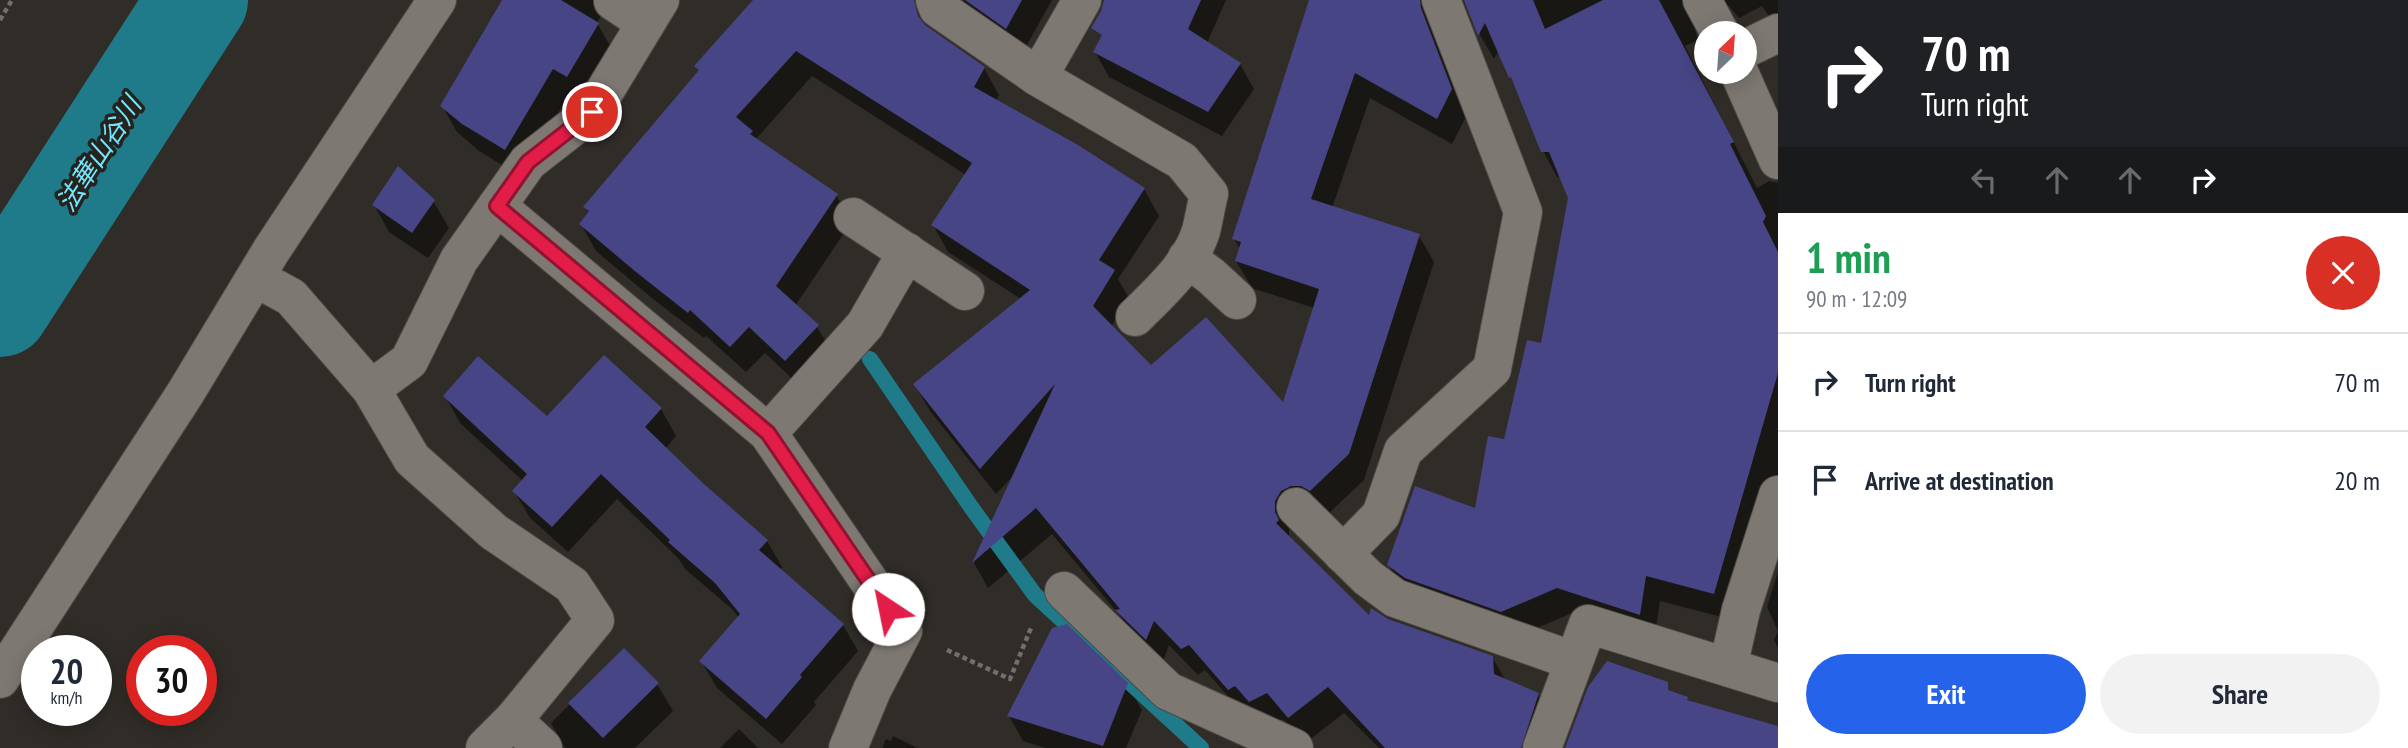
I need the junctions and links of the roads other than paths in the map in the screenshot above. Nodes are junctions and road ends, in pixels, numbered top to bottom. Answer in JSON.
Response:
{"nodes":[{"id":1,"x":438,"y":0,"type":"edge"},
{"id":2,"x":935,"y":0,"type":"edge"},
{"id":3,"x":1082,"y":0,"type":"edge"},
{"id":4,"x":1441,"y":0,"type":"edge"},
{"id":5,"x":1702,"y":0,"type":"edge"},
{"id":6,"x":612,"y":2,"type":"edge"},
{"id":7,"x":653,"y":12,"type":"edge"},
{"id":8,"x":1713,"y":21,"type":"edge"},
{"id":9,"x":1778,"y":33,"type":"edge"},
{"id":10,"x":1757,"y":43,"type":"edge"},
{"id":11,"x":1038,"y":78,"type":"junction"},
{"id":12,"x":1744,"y":84,"type":"edge"},
{"id":13,"x":1778,"y":160,"type":"edge"},
{"id":14,"x":497,"y":206,"type":"junction"},
{"id":15,"x":853,"y":217,"type":"dead end"},
{"id":16,"x":907,"y":252,"type":"junction"},
{"id":17,"x":1187,"y":258,"type":"junction"},
{"id":18,"x":256,"y":278,"type":"junction"},
{"id":19,"x":965,"y":290,"type":"dead end"},
{"id":20,"x":1237,"y":300,"type":"dead end"},
{"id":21,"x":1135,"y":317,"type":"dead end"},
{"id":22,"x":371,"y":389,"type":"junction"},
{"id":23,"x":768,"y":433,"type":"junction"},
{"id":24,"x":1778,"y":495,"type":"edge"},
{"id":25,"x":1296,"y":507,"type":"dead end"},
{"id":26,"x":1343,"y":554,"type":"junction"},
{"id":27,"x":1067,"y":593,"type":"road end"},
{"id":28,"x":1574,"y":661,"type":"junction"},
{"id":29,"x":1728,"y":667,"type":"junction"},
{"id":30,"x":0,"y":679,"type":"edge"},
{"id":31,"x":1778,"y":683,"type":"edge"},
{"id":32,"x":513,"y":720,"type":"junction"},
{"id":33,"x":1239,"y":738,"type":"edge"},
{"id":34,"x":485,"y":748,"type":"edge"},
{"id":35,"x":543,"y":748,"type":"edge"},
{"id":36,"x":848,"y":748,"type":"edge"},
{"id":37,"x":1294,"y":748,"type":"edge"},
{"id":38,"x":1542,"y":748,"type":"edge"}],
"edges":[{"from":1,"to":18,"type":"street"},
{"from":2,"to":11,"type":"street"},
{"from":3,"to":11,"type":"street"},
{"from":4,"to":26,"type":"street"},
{"from":5,"to":8,"type":"street"},
{"from":6,"to":7,"type":"street"},
{"from":7,"to":14,"type":"street"},
{"from":9,"to":10,"type":"street"},
{"from":11,"to":17,"type":"street"},
{"from":12,"to":13,"type":"street"},
{"from":14,"to":22,"type":"street"},
{"from":14,"to":23,"type":"street"},
{"from":15,"to":16,"type":"street"},
{"from":16,"to":19,"type":"street"},
{"from":16,"to":23,"type":"street"},
{"from":17,"to":20,"type":"street"},
{"from":17,"to":21,"type":"street"},
{"from":18,"to":22,"type":"street"},
{"from":18,"to":30,"type":"street"},
{"from":22,"to":32,"type":"street"},
{"from":23,"to":36,"type":"street"},
{"from":24,"to":29,"type":"street"},
{"from":25,"to":26,"type":"street"},
{"from":26,"to":28,"type":"street"},
{"from":27,"to":33,"type":"street"},
{"from":28,"to":29,"type":"street"},
{"from":28,"to":38,"type":"street"},
{"from":29,"to":31,"type":"street"},
{"from":32,"to":34,"type":"street"},
{"from":32,"to":35,"type":"street"},
{"from":33,"to":37,"type":"street"}]}
